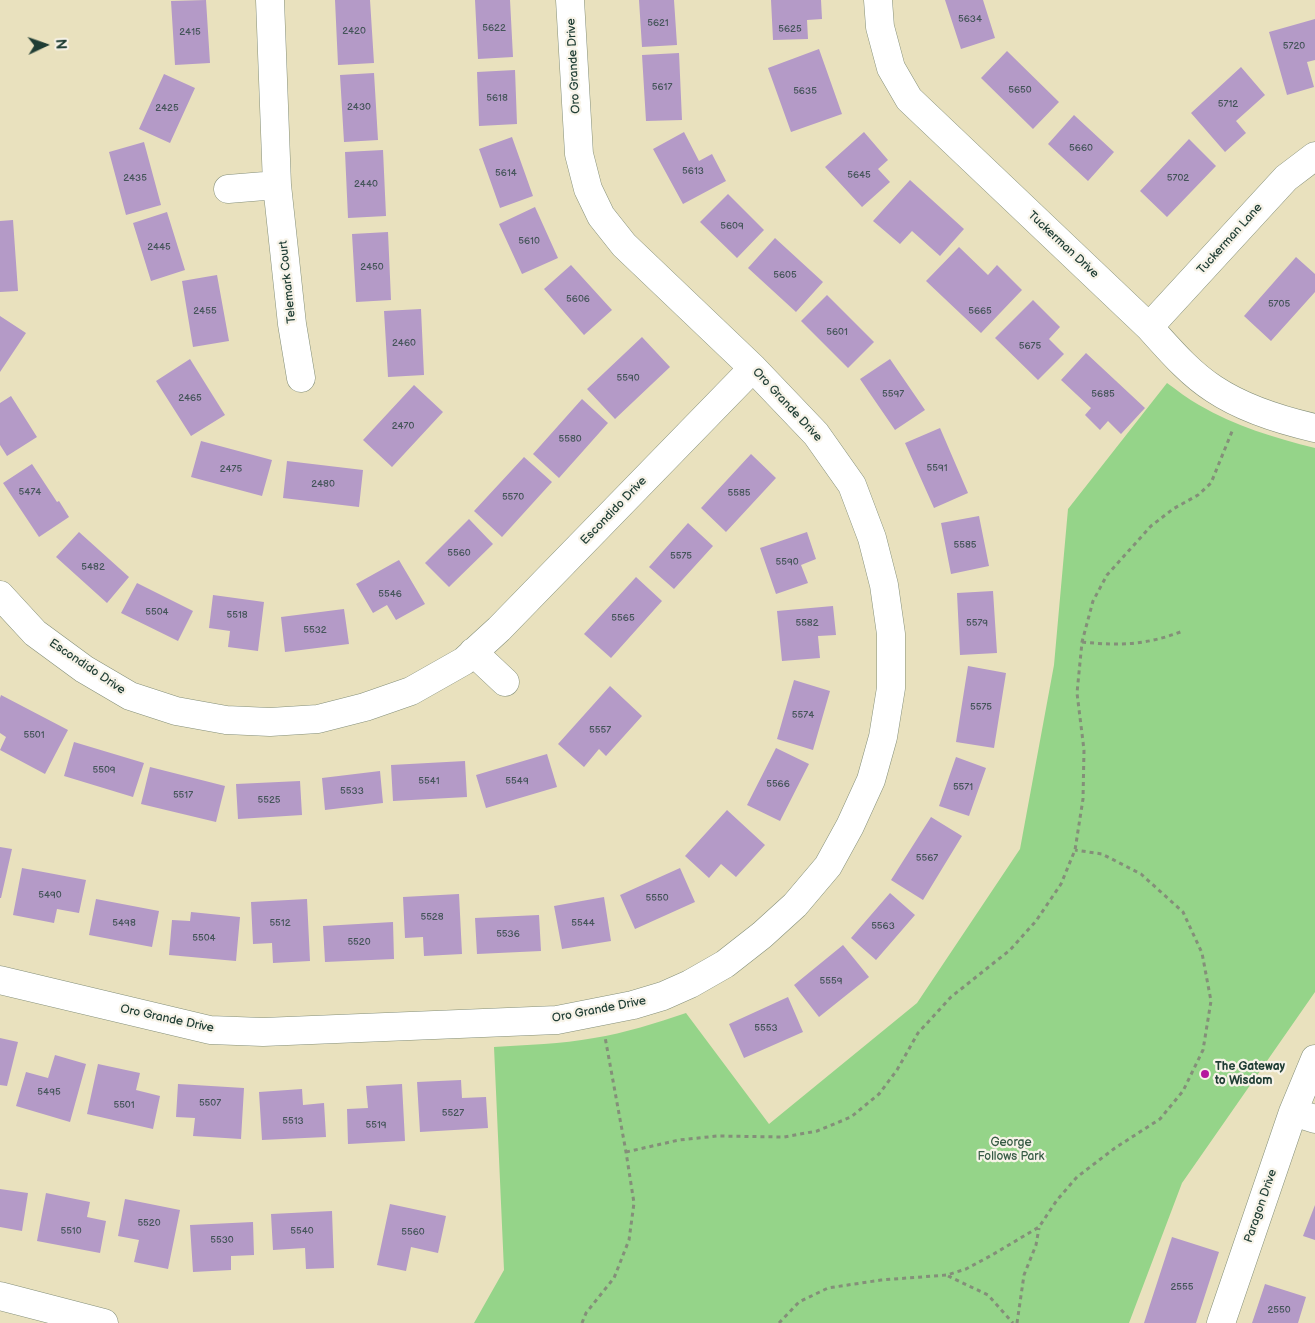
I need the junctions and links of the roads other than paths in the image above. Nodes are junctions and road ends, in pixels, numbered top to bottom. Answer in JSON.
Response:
{"nodes":[{"id":1,"x":270,"y":0,"type":"edge"},
{"id":2,"x":570,"y":0,"type":"edge"},
{"id":3,"x":878,"y":0,"type":"edge"},
{"id":4,"x":1315,"y":156,"type":"edge"},
{"id":5,"x":277,"y":185,"type":"junction"},
{"id":6,"x":228,"y":189,"type":"dead end"},
{"id":7,"x":1149,"y":327,"type":"junction"},
{"id":8,"x":753,"y":368,"type":"junction"},
{"id":9,"x":301,"y":378,"type":"dead end"},
{"id":10,"x":1315,"y":428,"type":"edge"},
{"id":11,"x":0,"y":595,"type":"edge"},
{"id":12,"x":473,"y":652,"type":"junction"},
{"id":13,"x":505,"y":682,"type":"dead end"},
{"id":14,"x":0,"y":980,"type":"edge"},
{"id":15,"x":1315,"y":1060,"type":"edge"},
{"id":16,"x":1304,"y":1115,"type":"edge"},
{"id":17,"x":0,"y":1296,"type":"edge"},
{"id":18,"x":104,"y":1323,"type":"edge"},
{"id":19,"x":1221,"y":1323,"type":"edge"}],
"edges":[{"from":1,"to":5,"type":"street","name":"Telemark Court"},
{"from":2,"to":8,"type":"street","name":"Oro Grande Drive"},
{"from":3,"to":7,"type":"street","name":"Tuckerman Drive"},
{"from":4,"to":7,"type":"street","name":"Tuckerman Lane"},
{"from":5,"to":6,"type":"street"},
{"from":5,"to":9,"type":"street","name":"Telemark Court"},
{"from":7,"to":10,"type":"street","name":"Tuckerman Drive"},
{"from":8,"to":12,"type":"street","name":"Escondido Drive"},
{"from":8,"to":14,"type":"street","name":"Oro Grande Drive"},
{"from":11,"to":12,"type":"street","name":"Escondido Drive"},
{"from":12,"to":13,"type":"street"},
{"from":15,"to":16,"type":"street","name":"Paragon Drive"},
{"from":16,"to":19,"type":"street","name":"Paragon Drive"},
{"from":17,"to":18,"type":"street"}]}
